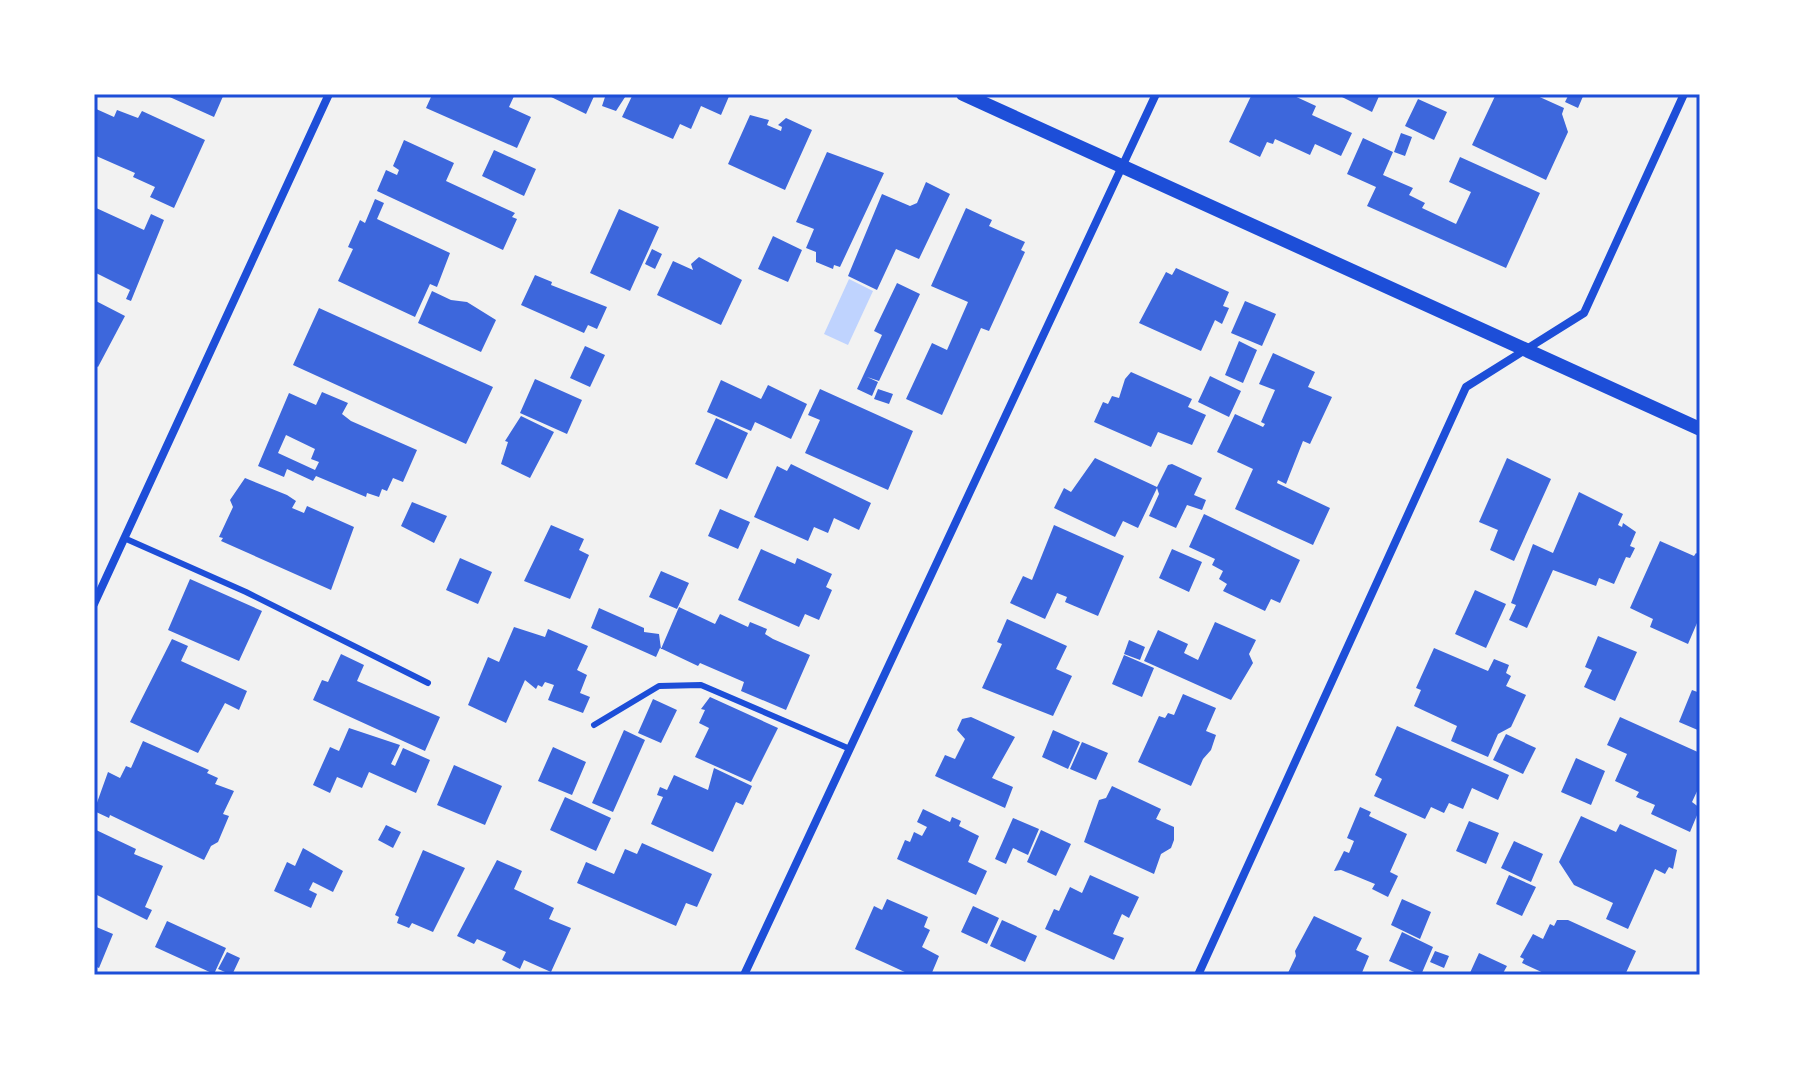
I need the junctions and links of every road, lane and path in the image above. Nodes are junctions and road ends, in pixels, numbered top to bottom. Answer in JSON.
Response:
{"nodes":[{"id":1,"x":329,"y":94,"type":"edge"},
{"id":2,"x":963,"y":94,"type":"edge"},
{"id":3,"x":1156,"y":94,"type":"edge"},
{"id":4,"x":1684,"y":94,"type":"edge"},
{"id":5,"x":1123,"y":166,"type":"junction"},
{"id":6,"x":1524,"y":349,"type":"junction"},
{"id":7,"x":1700,"y":429,"type":"edge"},
{"id":8,"x":124,"y":538,"type":"junction"},
{"id":9,"x":94,"y":604,"type":"edge"},
{"id":10,"x":428,"y":683,"type":"dead end"},
{"id":11,"x":594,"y":725,"type":"dead end"},
{"id":12,"x":850,"y":749,"type":"junction"},
{"id":13,"x":744,"y":975,"type":"edge"},
{"id":14,"x":1198,"y":975,"type":"edge"}],
"edges":[{"from":1,"to":8,"type":"street"},
{"from":2,"to":5,"type":"street"},
{"from":3,"to":5,"type":"street"},
{"from":4,"to":6,"type":"street"},
{"from":5,"to":6,"type":"street"},
{"from":5,"to":12,"type":"street"},
{"from":6,"to":7,"type":"street"},
{"from":6,"to":14,"type":"street"},
{"from":8,"to":9,"type":"street"},
{"from":8,"to":10,"type":"lane"},
{"from":11,"to":12,"type":"lane"},
{"from":12,"to":13,"type":"street"}]}
